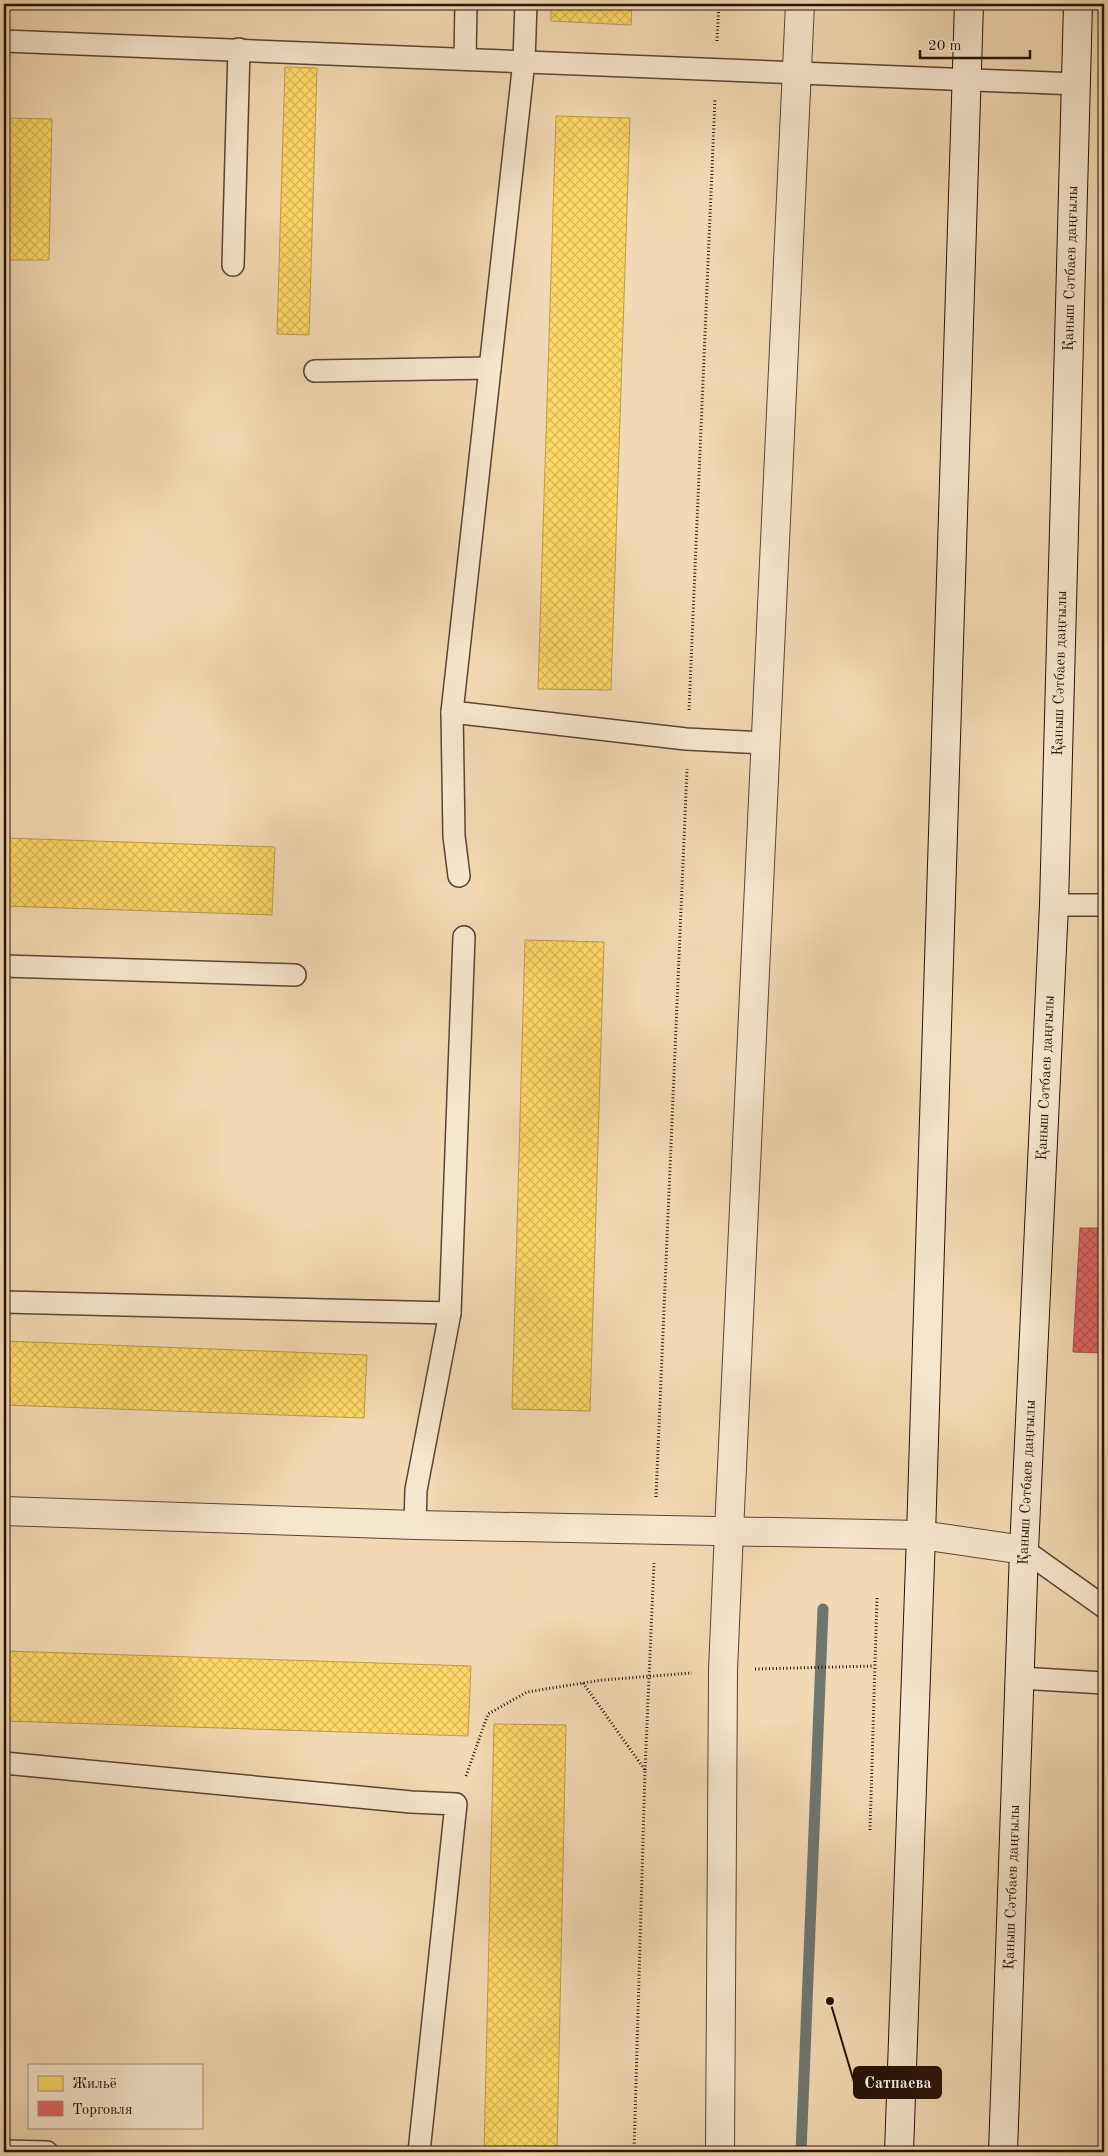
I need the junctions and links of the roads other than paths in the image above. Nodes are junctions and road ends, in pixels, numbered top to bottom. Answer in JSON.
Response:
{"nodes":[{"id":1,"x":466,"y":4,"type":"edge"},
{"id":2,"x":526,"y":4,"type":"edge"},
{"id":3,"x":800,"y":4,"type":"edge"},
{"id":4,"x":969,"y":4,"type":"edge"},
{"id":5,"x":1078,"y":4,"type":"edge"},
{"id":6,"x":4,"y":41,"type":"edge"},
{"id":7,"x":239,"y":49,"type":"junction"},
{"id":8,"x":465,"y":59,"type":"junction"},
{"id":9,"x":524,"y":61,"type":"junction"},
{"id":10,"x":798,"y":72,"type":"junction"},
{"id":11,"x":966,"y":78,"type":"junction"},
{"id":12,"x":1076,"y":84,"type":"junction"},
{"id":13,"x":234,"y":265,"type":"dead end"},
{"id":14,"x":490,"y":368,"type":"junction"},
{"id":15,"x":315,"y":371,"type":"dead end"},
{"id":16,"x":452,"y":712,"type":"junction"},
{"id":17,"x":766,"y":742,"type":"junction"},
{"id":18,"x":459,"y":876,"type":"dead end"},
{"id":19,"x":1054,"y":905,"type":"junction"},
{"id":20,"x":1104,"y":905,"type":"edge"},
{"id":21,"x":464,"y":937,"type":"dead end"},
{"id":22,"x":4,"y":966,"type":"edge"},
{"id":23,"x":295,"y":975,"type":"dead end"},
{"id":24,"x":4,"y":1302,"type":"edge"},
{"id":25,"x":450,"y":1314,"type":"junction"},
{"id":26,"x":4,"y":1511,"type":"edge"},
{"id":27,"x":415,"y":1524,"type":"junction"},
{"id":28,"x":729,"y":1531,"type":"junction"},
{"id":29,"x":921,"y":1535,"type":"junction"},
{"id":30,"x":1024,"y":1550,"type":"junction"},
{"id":31,"x":1104,"y":1607,"type":"edge"},
{"id":32,"x":1020,"y":1678,"type":"junction"},
{"id":33,"x":1104,"y":1683,"type":"edge"},
{"id":34,"x":4,"y":1763,"type":"edge"},
{"id":35,"x":4,"y":2151,"type":"edge"},
{"id":36,"x":47,"y":2152,"type":"edge"},
{"id":37,"x":419,"y":2152,"type":"edge"},
{"id":38,"x":720,"y":2152,"type":"edge"},
{"id":39,"x":899,"y":2152,"type":"edge"},
{"id":40,"x":1003,"y":2152,"type":"edge"}],
"edges":[{"from":1,"to":8,"type":"lane"},
{"from":2,"to":9,"type":"lane"},
{"from":3,"to":10,"type":"main road"},
{"from":4,"to":11,"type":"main road"},
{"from":5,"to":12,"type":"main road","name":"Қаныш Сәтбаев даңғылы"},
{"from":6,"to":7,"type":"lane"},
{"from":7,"to":8,"type":"lane"},
{"from":7,"to":13,"type":"lane"},
{"from":8,"to":9,"type":"lane"},
{"from":9,"to":10,"type":"lane"},
{"from":9,"to":14,"type":"lane"},
{"from":10,"to":11,"type":"lane"},
{"from":10,"to":17,"type":"main road"},
{"from":11,"to":12,"type":"lane"},
{"from":11,"to":29,"type":"main road"},
{"from":12,"to":19,"type":"main road","name":"Қаныш Сәтбаев даңғылы"},
{"from":14,"to":15,"type":"lane"},
{"from":14,"to":16,"type":"lane"},
{"from":16,"to":17,"type":"lane"},
{"from":16,"to":18,"type":"lane"},
{"from":17,"to":28,"type":"main road"},
{"from":19,"to":20,"type":"lane"},
{"from":19,"to":30,"type":"main road","name":"Қаныш Сәтбаев даңғылы"},
{"from":21,"to":25,"type":"lane"},
{"from":22,"to":23,"type":"lane"},
{"from":24,"to":25,"type":"lane"},
{"from":25,"to":27,"type":"lane"},
{"from":26,"to":27,"type":"main road"},
{"from":27,"to":28,"type":"main road"},
{"from":28,"to":29,"type":"main road"},
{"from":28,"to":38,"type":"main road"},
{"from":29,"to":30,"type":"main road"},
{"from":29,"to":39,"type":"main road"},
{"from":30,"to":31,"type":"lane"},
{"from":30,"to":32,"type":"main road","name":"Қаныш Сәтбаев даңғылы"},
{"from":32,"to":33,"type":"lane"},
{"from":32,"to":40,"type":"main road","name":"Қаныш Сәтбаев даңғылы"},
{"from":34,"to":37,"type":"lane"},
{"from":35,"to":36,"type":"lane"}]}
